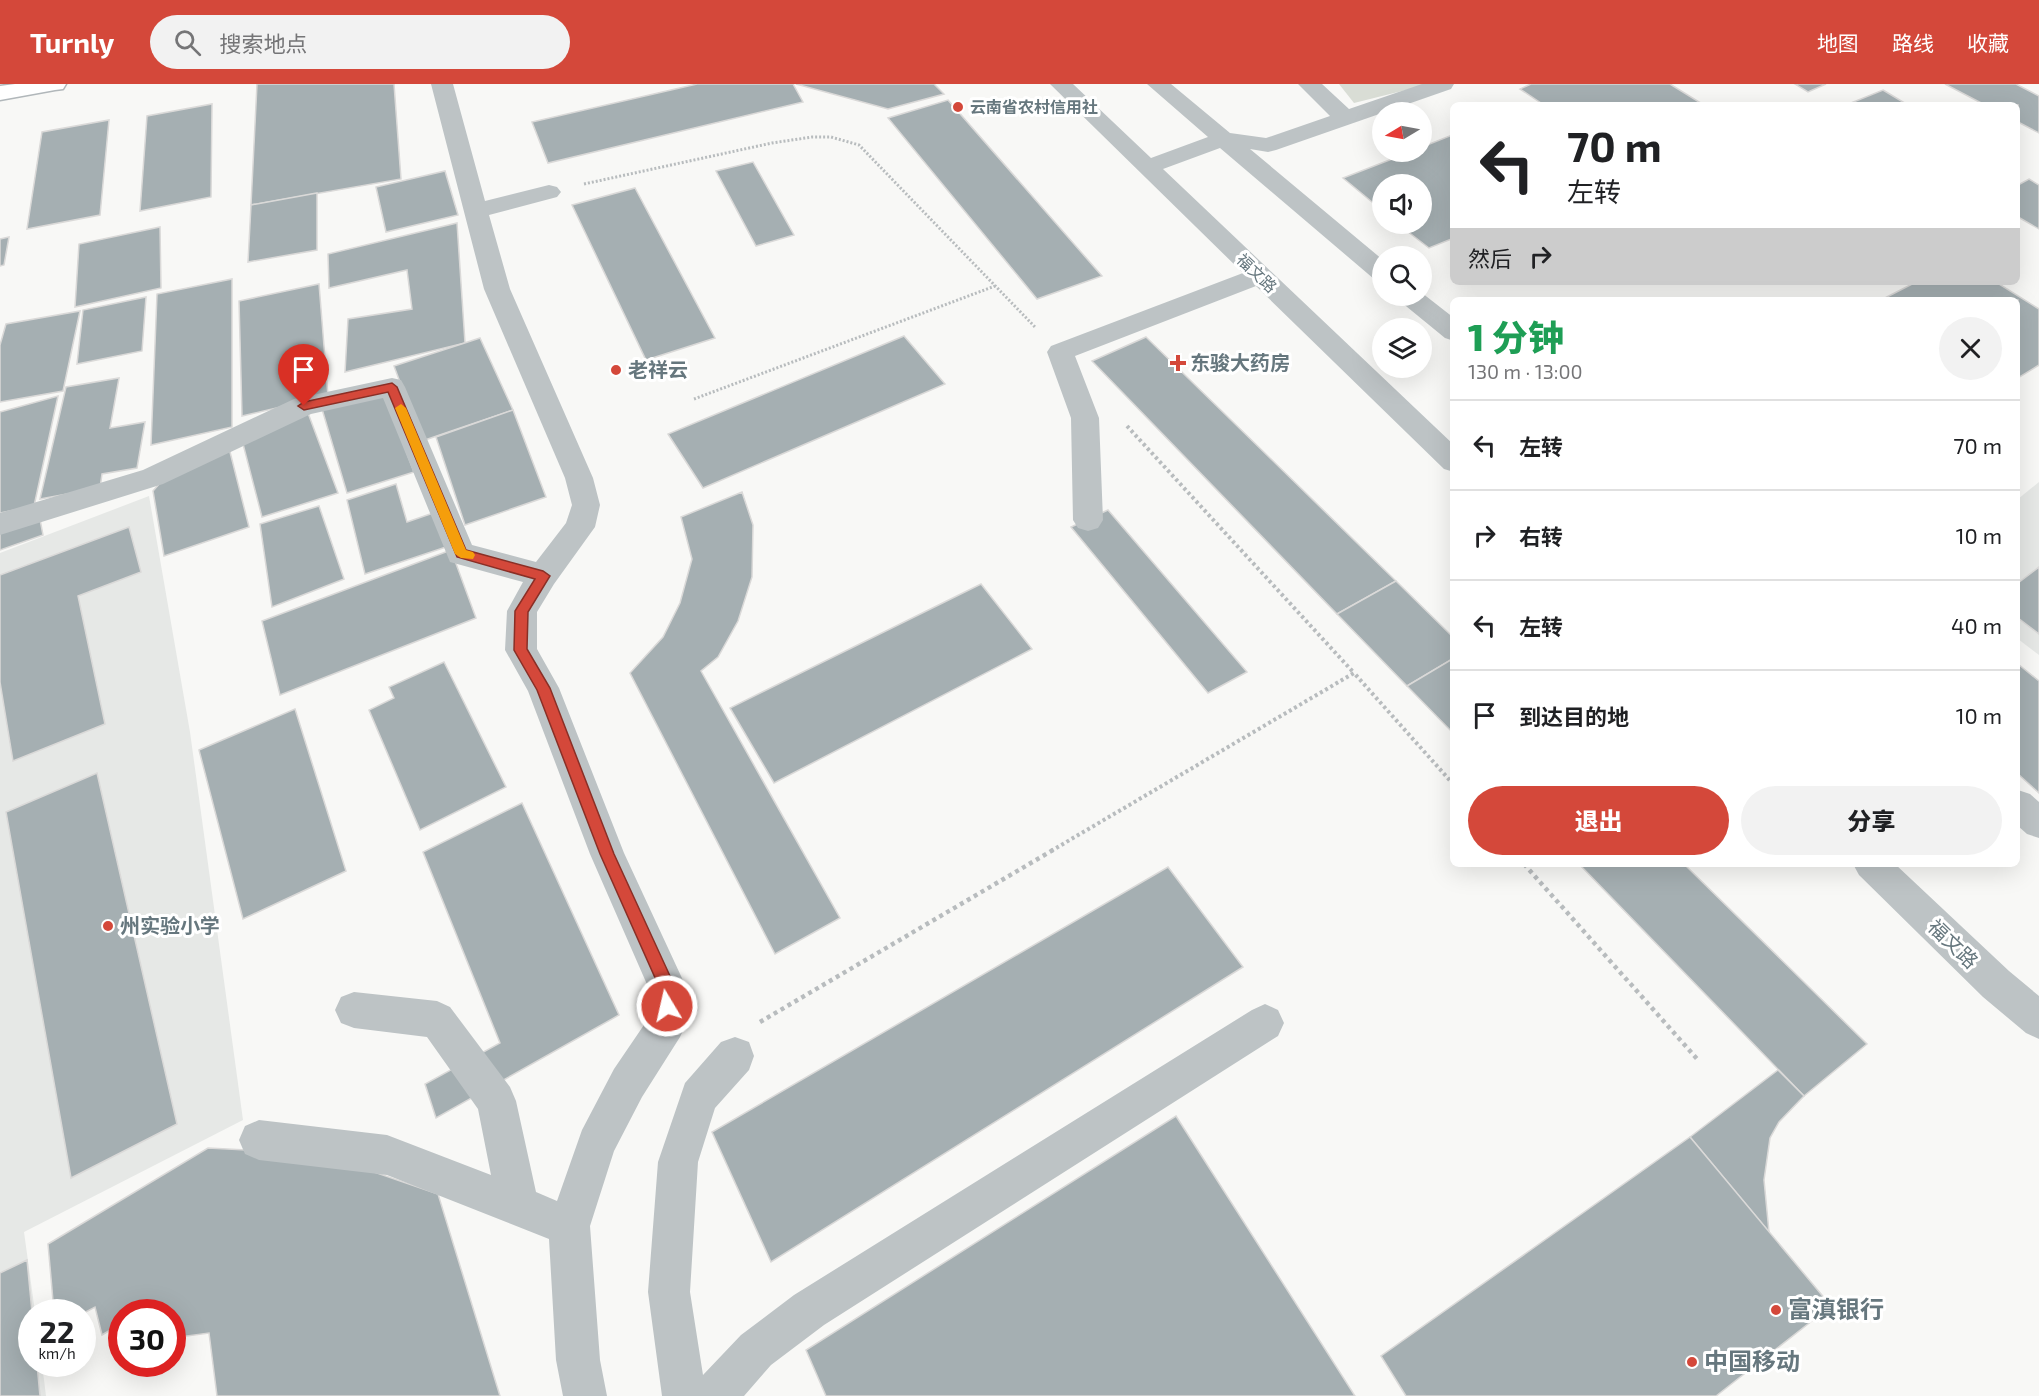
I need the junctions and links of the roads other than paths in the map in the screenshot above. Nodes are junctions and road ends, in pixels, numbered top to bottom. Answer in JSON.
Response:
{"nodes":[{"id":1,"x":55,"y":84,"type":"edge"},
{"id":2,"x":442,"y":84,"type":"edge"},
{"id":3,"x":1062,"y":84,"type":"edge"},
{"id":4,"x":1158,"y":84,"type":"edge"},
{"id":5,"x":1309,"y":84,"type":"edge"},
{"id":6,"x":1443,"y":84,"type":"edge"},
{"id":7,"x":0,"y":93,"type":"edge"},
{"id":8,"x":1345,"y":118,"type":"junction"},
{"id":9,"x":1224,"y":140,"type":"junction"},
{"id":10,"x":1148,"y":167,"type":"junction"},
{"id":11,"x":549,"y":192,"type":"road end"},
{"id":12,"x":476,"y":211,"type":"junction"},
{"id":13,"x":1372,"y":264,"type":"edge"},
{"id":14,"x":1260,"y":276,"type":"junction"},
{"id":15,"x":1422,"y":306,"type":"edge"},
{"id":16,"x":1450,"y":329,"type":"edge"},
{"id":17,"x":1450,"y":458,"type":"edge"},
{"id":18,"x":1088,"y":520,"type":"dead end"},
{"id":19,"x":0,"y":524,"type":"edge"},
{"id":20,"x":543,"y":576,"type":"junction"},
{"id":21,"x":2020,"y":807,"type":"edge"},
{"id":22,"x":2039,"y":823,"type":"edge"},
{"id":23,"x":1874,"y":867,"type":"edge"},
{"id":24,"x":354,"y":1010,"type":"dead end"},
{"id":25,"x":2039,"y":1020,"type":"edge"},
{"id":26,"x":1266,"y":1023,"type":"dead end"},
{"id":27,"x":735,"y":1056,"type":"road end"},
{"id":28,"x":259,"y":1140,"type":"dead end"},
{"id":29,"x":518,"y":1205,"type":"junction"},
{"id":30,"x":569,"y":1226,"type":"junction"},
{"id":31,"x":585,"y":1396,"type":"edge"},
{"id":32,"x":684,"y":1396,"type":"edge"},
{"id":33,"x":714,"y":1396,"type":"edge"}],
"edges":[{"from":1,"to":7,"type":"main road"},
{"from":2,"to":12,"type":"street"},
{"from":3,"to":10,"type":"street","name":"福文路"},
{"from":4,"to":9,"type":"street"},
{"from":5,"to":8,"type":"street"},
{"from":6,"to":8,"type":"street"},
{"from":8,"to":9,"type":"street"},
{"from":9,"to":10,"type":"street"},
{"from":9,"to":13,"type":"street"},
{"from":10,"to":14,"type":"street","name":"福文路"},
{"from":11,"to":12,"type":"street"},
{"from":12,"to":20,"type":"street"},
{"from":14,"to":17,"type":"street","name":"福文路"},
{"from":14,"to":18,"type":"street"},
{"from":15,"to":16,"type":"street"},
{"from":19,"to":20,"type":"street"},
{"from":20,"to":30,"type":"street"},
{"from":21,"to":22,"type":"street"},
{"from":23,"to":25,"type":"street","name":"福文路"},
{"from":24,"to":29,"type":"street"},
{"from":26,"to":33,"type":"street"},
{"from":27,"to":32,"type":"street"},
{"from":28,"to":29,"type":"street"},
{"from":29,"to":30,"type":"street"},
{"from":30,"to":31,"type":"street"}]}
